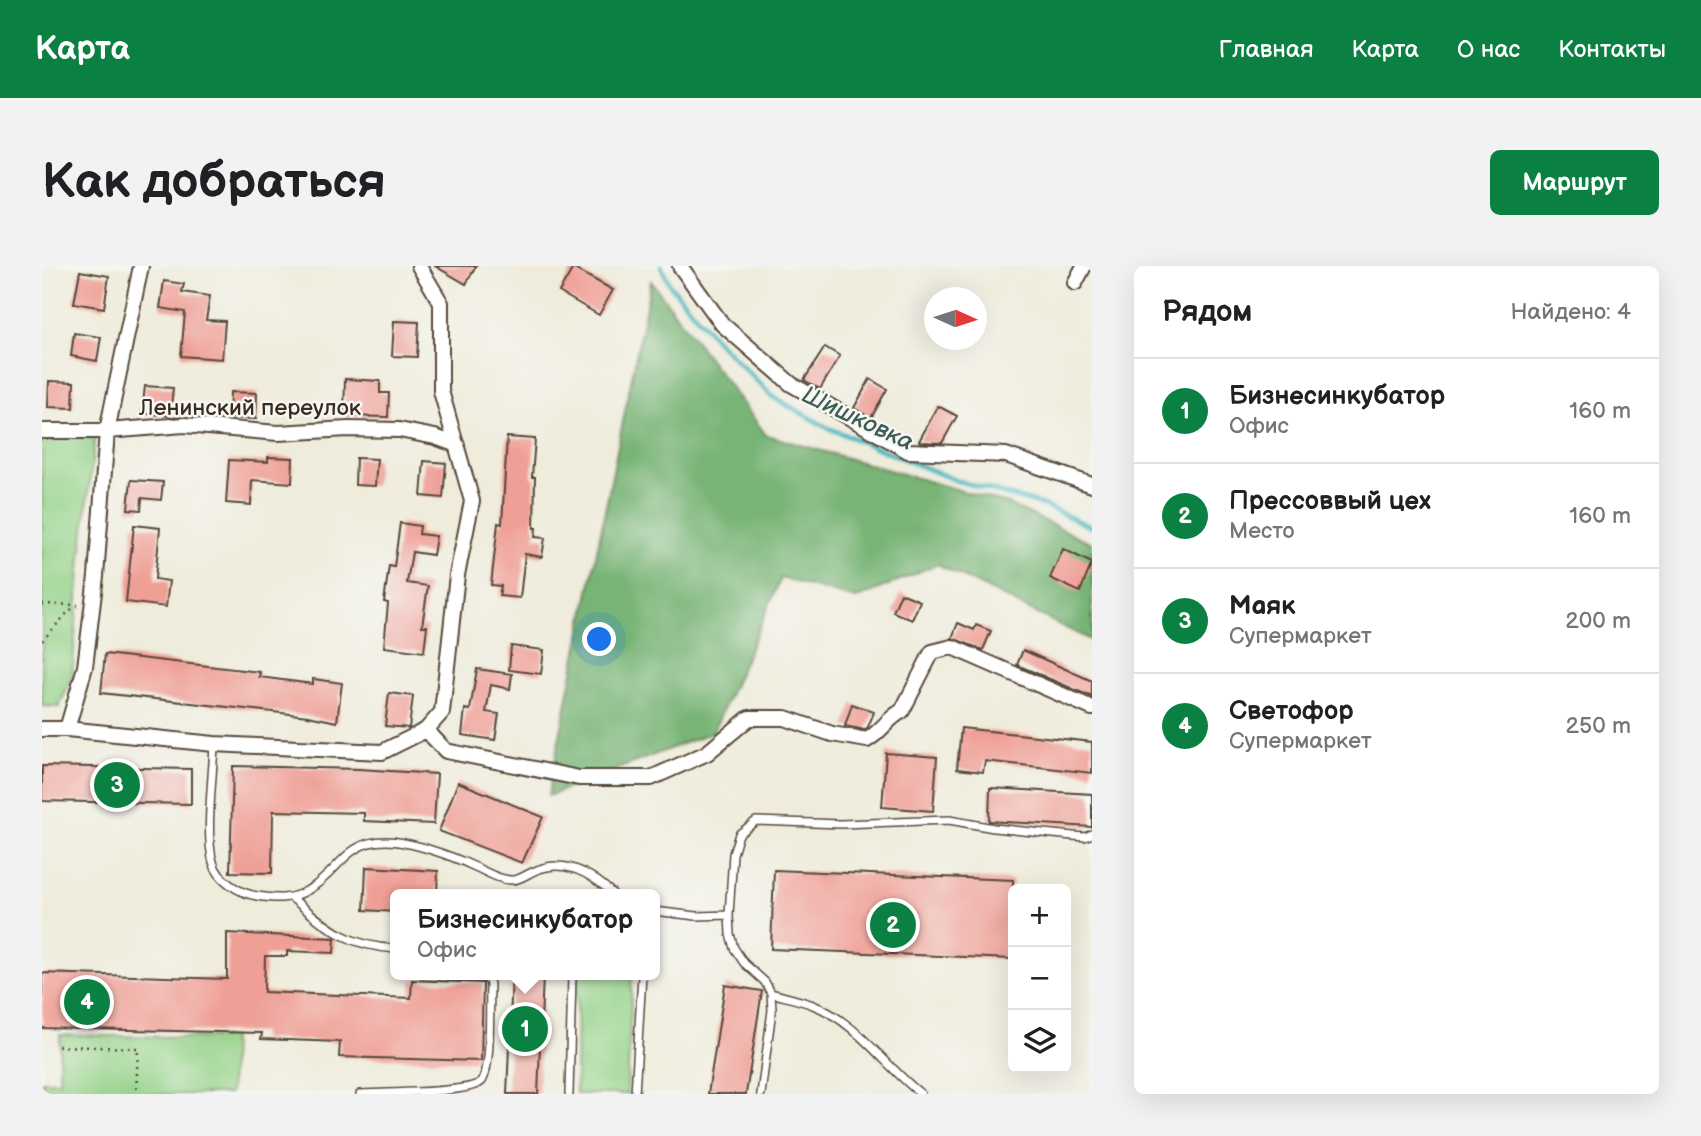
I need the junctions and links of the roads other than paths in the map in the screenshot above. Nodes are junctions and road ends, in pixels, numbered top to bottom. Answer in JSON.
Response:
{"nodes":[{"id":1,"x":141,"y":266,"type":"edge"},
{"id":2,"x":419,"y":266,"type":"edge"},
{"id":3,"x":680,"y":266,"type":"edge"},
{"id":4,"x":1084,"y":266,"type":"edge"},
{"id":5,"x":1076,"y":283,"type":"dead end"},
{"id":6,"x":42,"y":431,"type":"edge"},
{"id":7,"x":107,"y":431,"type":"junction"},
{"id":8,"x":457,"y":445,"type":"junction"},
{"id":9,"x":1092,"y":485,"type":"edge"},
{"id":10,"x":1092,"y":708,"type":"edge"},
{"id":11,"x":42,"y":729,"type":"edge"},
{"id":12,"x":67,"y":729,"type":"junction"},
{"id":13,"x":426,"y":730,"type":"junction"},
{"id":14,"x":214,"y":744,"type":"junction"},
{"id":15,"x":1092,"y":834,"type":"edge"},
{"id":16,"x":606,"y":889,"type":"edge"},
{"id":17,"x":292,"y":898,"type":"junction"},
{"id":18,"x":660,"y":912,"type":"edge"},
{"id":19,"x":729,"y":915,"type":"junction"},
{"id":20,"x":390,"y":948,"type":"edge"},
{"id":21,"x":488,"y":980,"type":"edge"},
{"id":22,"x":572,"y":980,"type":"edge"},
{"id":23,"x":642,"y":980,"type":"edge"},
{"id":24,"x":771,"y":993,"type":"junction"},
{"id":25,"x":360,"y":1094,"type":"edge"},
{"id":26,"x":569,"y":1094,"type":"edge"},
{"id":27,"x":635,"y":1094,"type":"edge"},
{"id":28,"x":761,"y":1094,"type":"edge"},
{"id":29,"x":921,"y":1094,"type":"edge"}],
"edges":[{"from":1,"to":7,"type":"street"},
{"from":2,"to":8,"type":"street"},
{"from":3,"to":9,"type":"street"},
{"from":4,"to":5,"type":"street"},
{"from":6,"to":7,"type":"street","name":"Ленинский переулок"},
{"from":7,"to":8,"type":"street","name":"Ленинский переулок"},
{"from":7,"to":12,"type":"street"},
{"from":8,"to":13,"type":"street"},
{"from":10,"to":13,"type":"street"},
{"from":11,"to":12,"type":"street"},
{"from":12,"to":14,"type":"street"},
{"from":13,"to":14,"type":"street"},
{"from":14,"to":17,"type":"lane"},
{"from":15,"to":19,"type":"lane"},
{"from":16,"to":17,"type":"lane"},
{"from":17,"to":20,"type":"lane"},
{"from":18,"to":19,"type":"lane"},
{"from":19,"to":24,"type":"lane"},
{"from":21,"to":25,"type":"lane"},
{"from":22,"to":26,"type":"lane"},
{"from":23,"to":27,"type":"lane"},
{"from":24,"to":28,"type":"lane"},
{"from":24,"to":29,"type":"lane"}]}
